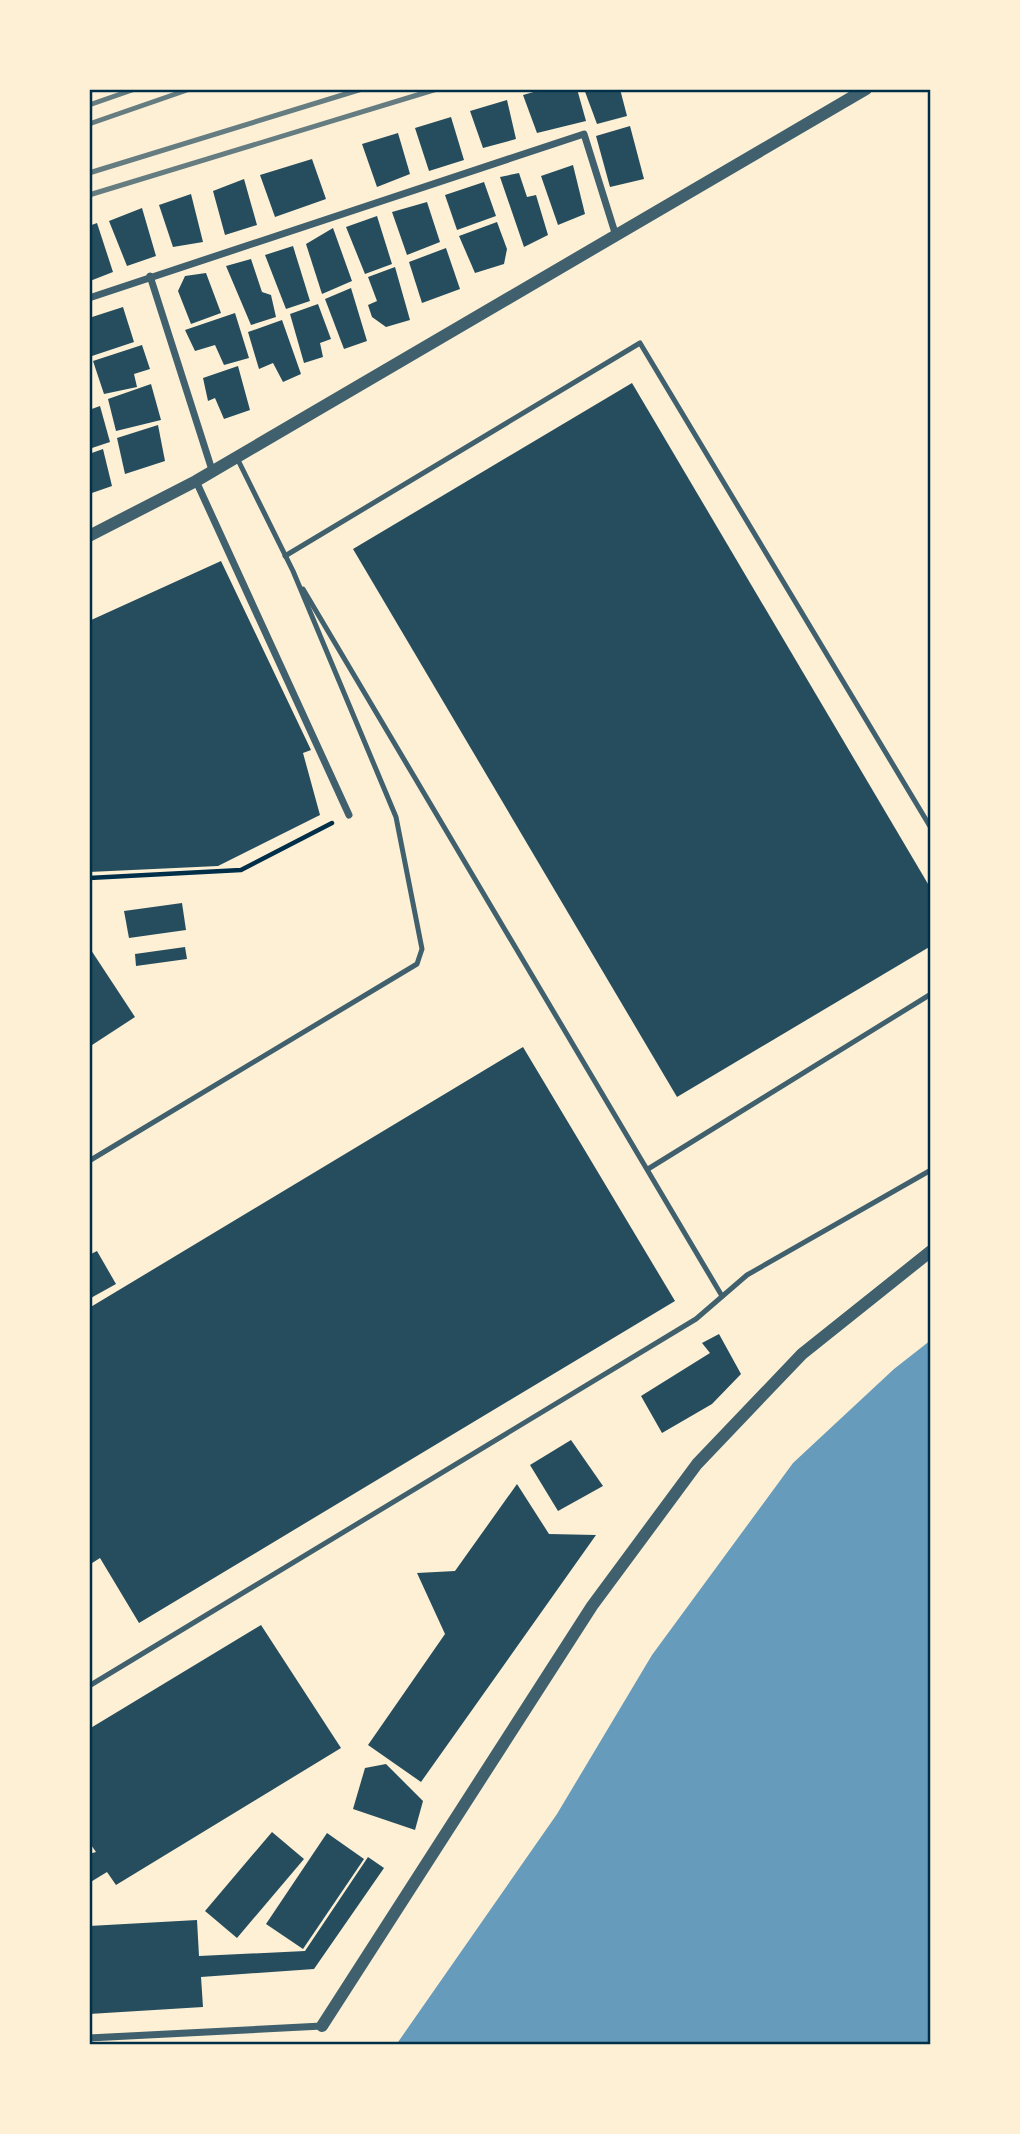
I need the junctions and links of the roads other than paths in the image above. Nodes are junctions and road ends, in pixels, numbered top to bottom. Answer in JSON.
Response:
{"nodes":[{"id":1,"x":866,"y":89,"type":"edge"},
{"id":2,"x":617,"y":236,"type":"junction"},
{"id":3,"x":150,"y":276,"type":"junction"},
{"id":4,"x":89,"y":298,"type":"edge"},
{"id":5,"x":235,"y":456,"type":"junction"},
{"id":6,"x":212,"y":470,"type":"junction"},
{"id":7,"x":196,"y":481,"type":"junction"},
{"id":8,"x":89,"y":536,"type":"edge"},
{"id":9,"x":285,"y":556,"type":"junction"},
{"id":10,"x":293,"y":571,"type":"junction"},
{"id":11,"x":349,"y":815,"type":"road end"},
{"id":12,"x":931,"y":828,"type":"edge"},
{"id":13,"x":931,"y":994,"type":"edge"},
{"id":14,"x":89,"y":1161,"type":"edge"},
{"id":15,"x":648,"y":1169,"type":"junction"},
{"id":16,"x":931,"y":1170,"type":"edge"},
{"id":17,"x":931,"y":1251,"type":"edge"},
{"id":18,"x":722,"y":1296,"type":"junction"},
{"id":19,"x":89,"y":1686,"type":"edge"},
{"id":20,"x":321,"y":2025,"type":"joint"},
{"id":21,"x":89,"y":2038,"type":"edge"}],
"edges":[{"from":1,"to":2,"type":"street"},
{"from":2,"to":3,"type":"street"},
{"from":2,"to":5,"type":"street"},
{"from":3,"to":4,"type":"street"},
{"from":3,"to":6,"type":"street"},
{"from":5,"to":6,"type":"street"},
{"from":5,"to":9,"type":"lane"},
{"from":6,"to":7,"type":"street"},
{"from":7,"to":8,"type":"street"},
{"from":7,"to":11,"type":"street"},
{"from":9,"to":10,"type":"lane"},
{"from":9,"to":12,"type":"lane"},
{"from":10,"to":14,"type":"lane"},
{"from":10,"to":15,"type":"lane"},
{"from":13,"to":15,"type":"lane"},
{"from":15,"to":18,"type":"lane"},
{"from":16,"to":18,"type":"lane"},
{"from":17,"to":20,"type":"street"},
{"from":18,"to":19,"type":"lane"},
{"from":20,"to":21,"type":"street"}]}
